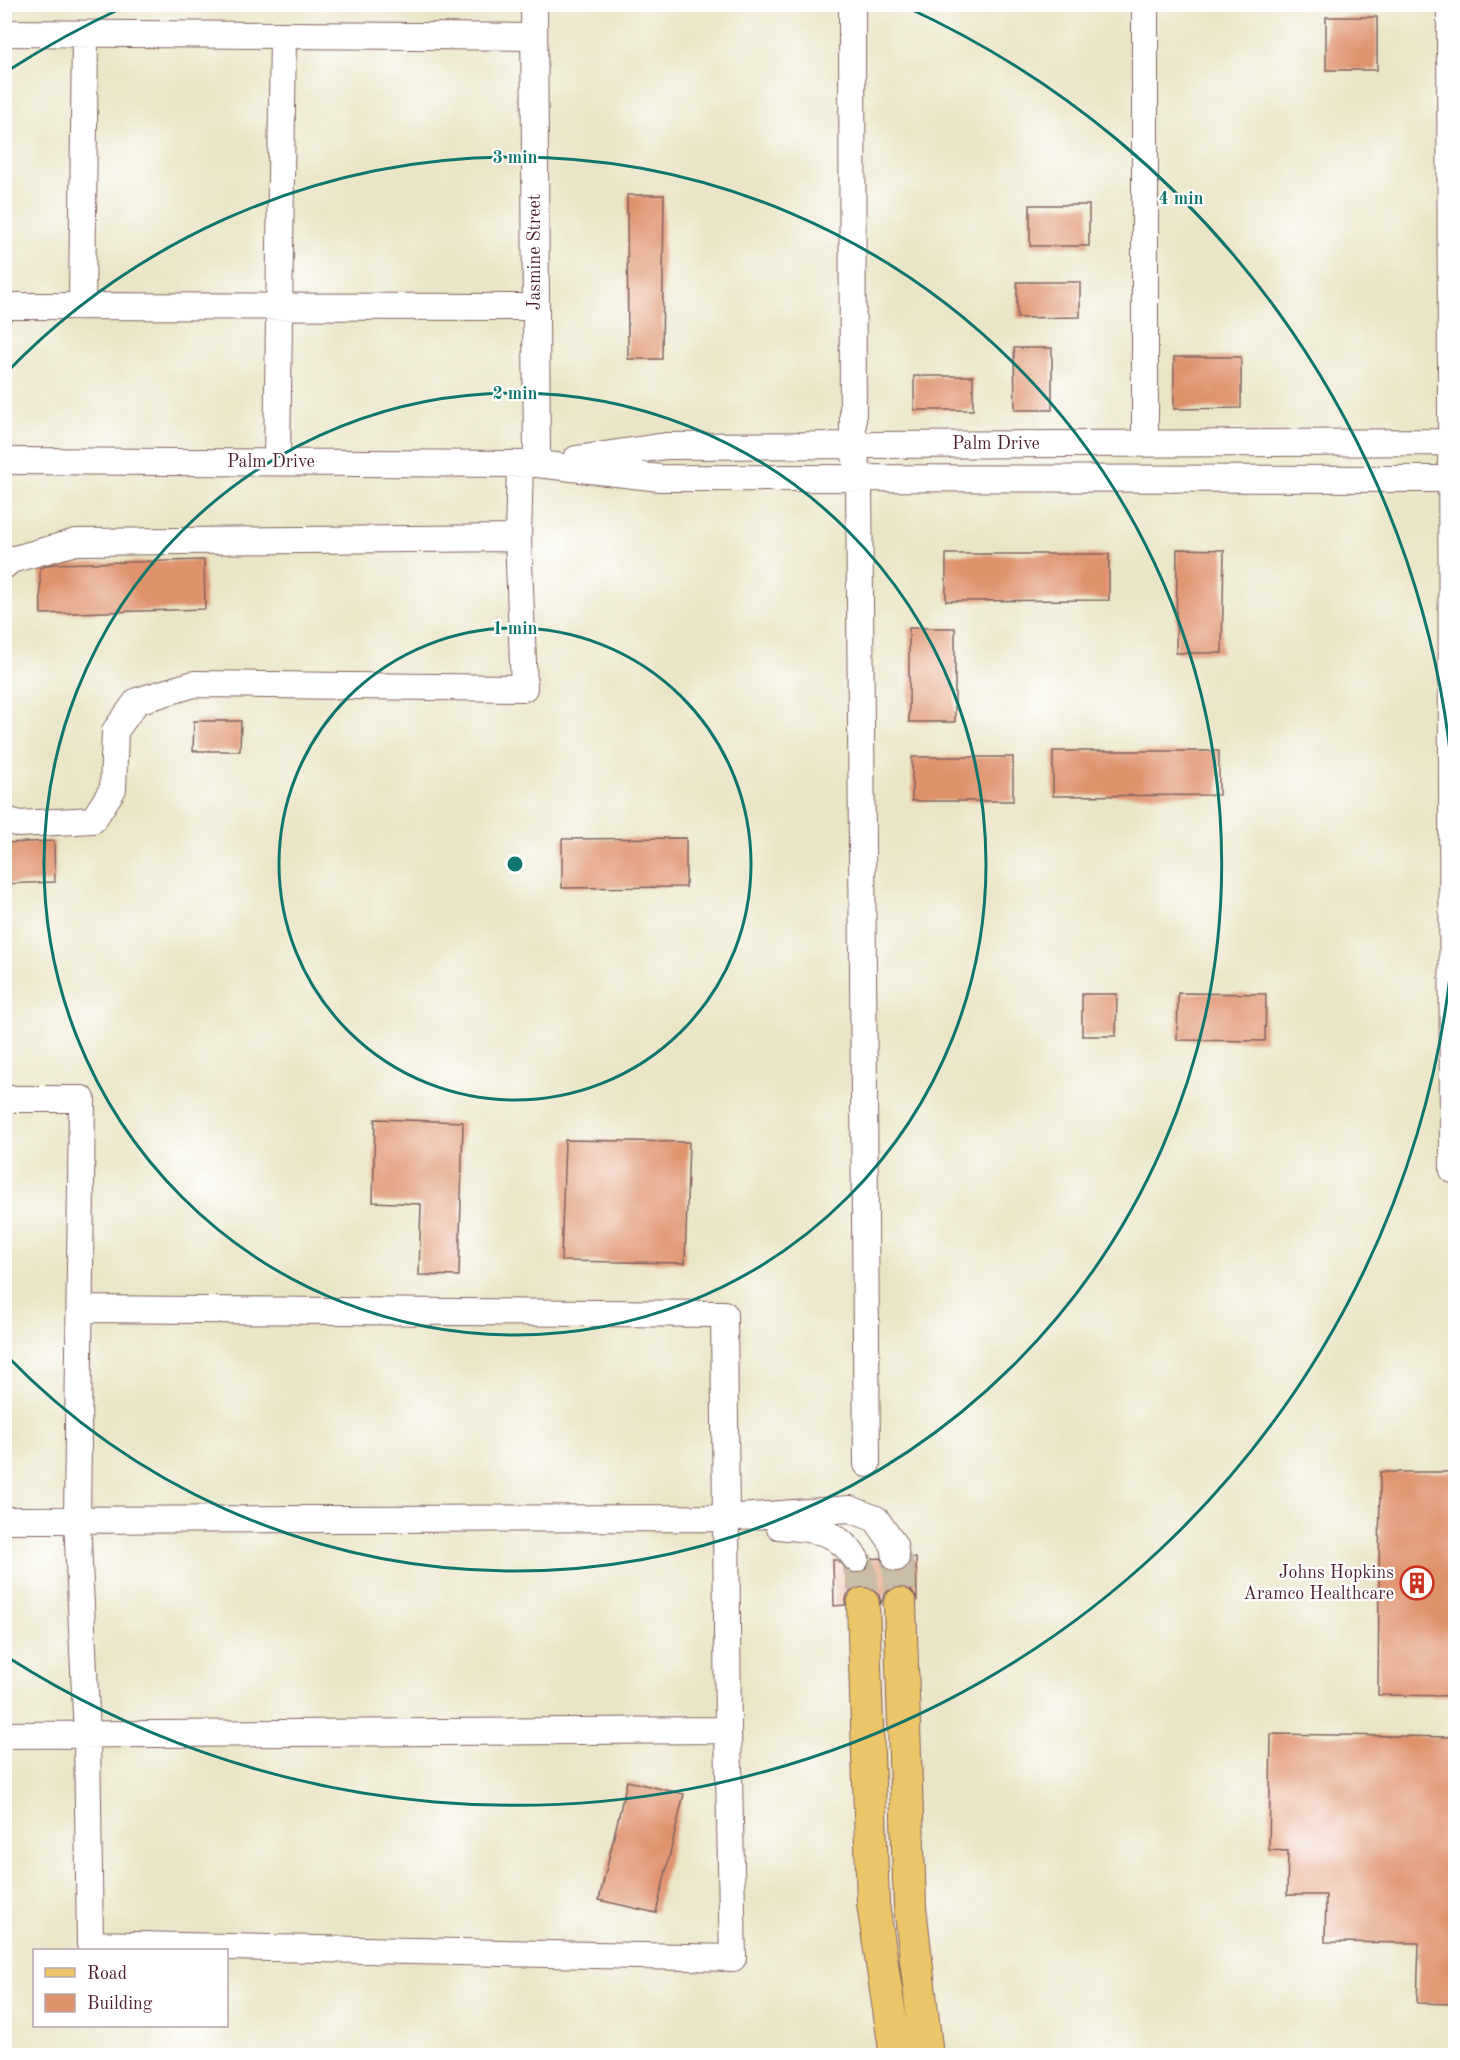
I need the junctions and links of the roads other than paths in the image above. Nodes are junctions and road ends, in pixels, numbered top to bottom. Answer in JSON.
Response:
{"nodes":[{"id":1,"x":534,"y":4,"type":"edge"},
{"id":2,"x":852,"y":4,"type":"edge"},
{"id":3,"x":1145,"y":4,"type":"edge"},
{"id":4,"x":1450,"y":4,"type":"edge"},
{"id":5,"x":4,"y":33,"type":"edge"},
{"id":6,"x":85,"y":34,"type":"junction"},
{"id":7,"x":283,"y":35,"type":"junction"},
{"id":8,"x":534,"y":37,"type":"junction"},
{"id":9,"x":4,"y":306,"type":"edge"},
{"id":10,"x":82,"y":306,"type":"junction"},
{"id":11,"x":279,"y":307,"type":"junction"},
{"id":12,"x":536,"y":307,"type":"junction"},
{"id":13,"x":1453,"y":442,"type":"edge"},
{"id":14,"x":1145,"y":444,"type":"junction"},
{"id":15,"x":853,"y":445,"type":"junction"},
{"id":16,"x":4,"y":461,"type":"edge"},
{"id":17,"x":277,"y":462,"type":"junction"},
{"id":18,"x":528,"y":464,"type":"junction"},
{"id":19,"x":859,"y":478,"type":"junction"},
{"id":20,"x":1453,"y":479,"type":"edge"},
{"id":21,"x":518,"y":538,"type":"junction"},
{"id":22,"x":4,"y":566,"type":"edge"},
{"id":23,"x":4,"y":819,"type":"edge"},
{"id":24,"x":4,"y":1099,"type":"edge"},
{"id":25,"x":1453,"y":1170,"type":"dead end"},
{"id":26,"x":80,"y":1309,"type":"junction"},
{"id":27,"x":867,"y":1464,"type":"dead end"},
{"id":28,"x":725,"y":1518,"type":"junction"},
{"id":29,"x":4,"y":1520,"type":"edge"},
{"id":30,"x":77,"y":1520,"type":"junction"},
{"id":31,"x":896,"y":1558,"type":"tunnel mouth"},
{"id":32,"x":856,"y":1559,"type":"tunnel mouth"},
{"id":33,"x":900,"y":1604,"type":"tunnel mouth"},
{"id":34,"x":863,"y":1605,"type":"tunnel mouth"},
{"id":35,"x":900,"y":1643,"type":"junction"},
{"id":36,"x":865,"y":1644,"type":"junction"},
{"id":37,"x":728,"y":1730,"type":"junction"},
{"id":38,"x":4,"y":1735,"type":"edge"},
{"id":39,"x":87,"y":1735,"type":"junction"},
{"id":40,"x":905,"y":1775,"type":"junction"},
{"id":41,"x":869,"y":1776,"type":"junction"},
{"id":42,"x":887,"y":1998,"type":"junction"},
{"id":43,"x":921,"y":2003,"type":"junction"},
{"id":44,"x":874,"y":2055,"type":"edge"},
{"id":45,"x":896,"y":2055,"type":"edge"},
{"id":46,"x":927,"y":2055,"type":"edge"},
{"id":47,"x":945,"y":2055,"type":"edge"}],
"edges":[{"from":1,"to":8,"type":"street","name":"Jasmine Street"},
{"from":2,"to":15,"type":"street"},
{"from":3,"to":14,"type":"street"},
{"from":4,"to":13,"type":"street"},
{"from":5,"to":6,"type":"street"},
{"from":6,"to":7,"type":"street"},
{"from":6,"to":10,"type":"street"},
{"from":7,"to":8,"type":"street"},
{"from":7,"to":11,"type":"street"},
{"from":8,"to":12,"type":"street","name":"Jasmine Street"},
{"from":9,"to":10,"type":"street"},
{"from":10,"to":11,"type":"street"},
{"from":11,"to":12,"type":"street"},
{"from":11,"to":17,"type":"street"},
{"from":12,"to":18,"type":"street","name":"Jasmine Street"},
{"from":13,"to":14,"type":"street","name":"Palm Drive"},
{"from":13,"to":20,"type":"street"},
{"from":14,"to":15,"type":"street","name":"Palm Drive"},
{"from":15,"to":18,"type":"street","name":"Palm Drive"},
{"from":15,"to":19,"type":"street"},
{"from":16,"to":17,"type":"street","name":"Palm Drive"},
{"from":17,"to":18,"type":"street","name":"Palm Drive"},
{"from":18,"to":19,"type":"street","name":"Palm Drive"},
{"from":18,"to":21,"type":"street","name":"Jasmine Street"},
{"from":19,"to":20,"type":"street","name":"Palm Drive"},
{"from":19,"to":27,"type":"street"},
{"from":20,"to":25,"type":"street"},
{"from":21,"to":22,"type":"street"},
{"from":21,"to":23,"type":"street","name":"Jasmine Street"},
{"from":24,"to":26,"type":"street"},
{"from":26,"to":28,"type":"street"},
{"from":26,"to":30,"type":"street"},
{"from":28,"to":30,"type":"street"},
{"from":28,"to":31,"type":"street"},
{"from":28,"to":32,"type":"street"},
{"from":28,"to":37,"type":"street"},
{"from":29,"to":30,"type":"street"},
{"from":30,"to":39,"type":"street"},
{"from":33,"to":35,"type":"main road"},
{"from":34,"to":36,"type":"main road"},
{"from":35,"to":36,"type":"street"},
{"from":35,"to":40,"type":"main road"},
{"from":36,"to":41,"type":"main road"},
{"from":37,"to":39,"type":"street"},
{"from":37,"to":39,"type":"street"},
{"from":38,"to":39,"type":"street"},
{"from":40,"to":41,"type":"street"},
{"from":40,"to":43,"type":"main road"},
{"from":41,"to":42,"type":"main road"},
{"from":42,"to":44,"type":"main road"},
{"from":42,"to":45,"type":"main road"},
{"from":43,"to":46,"type":"main road"},
{"from":43,"to":47,"type":"main road"}]}
